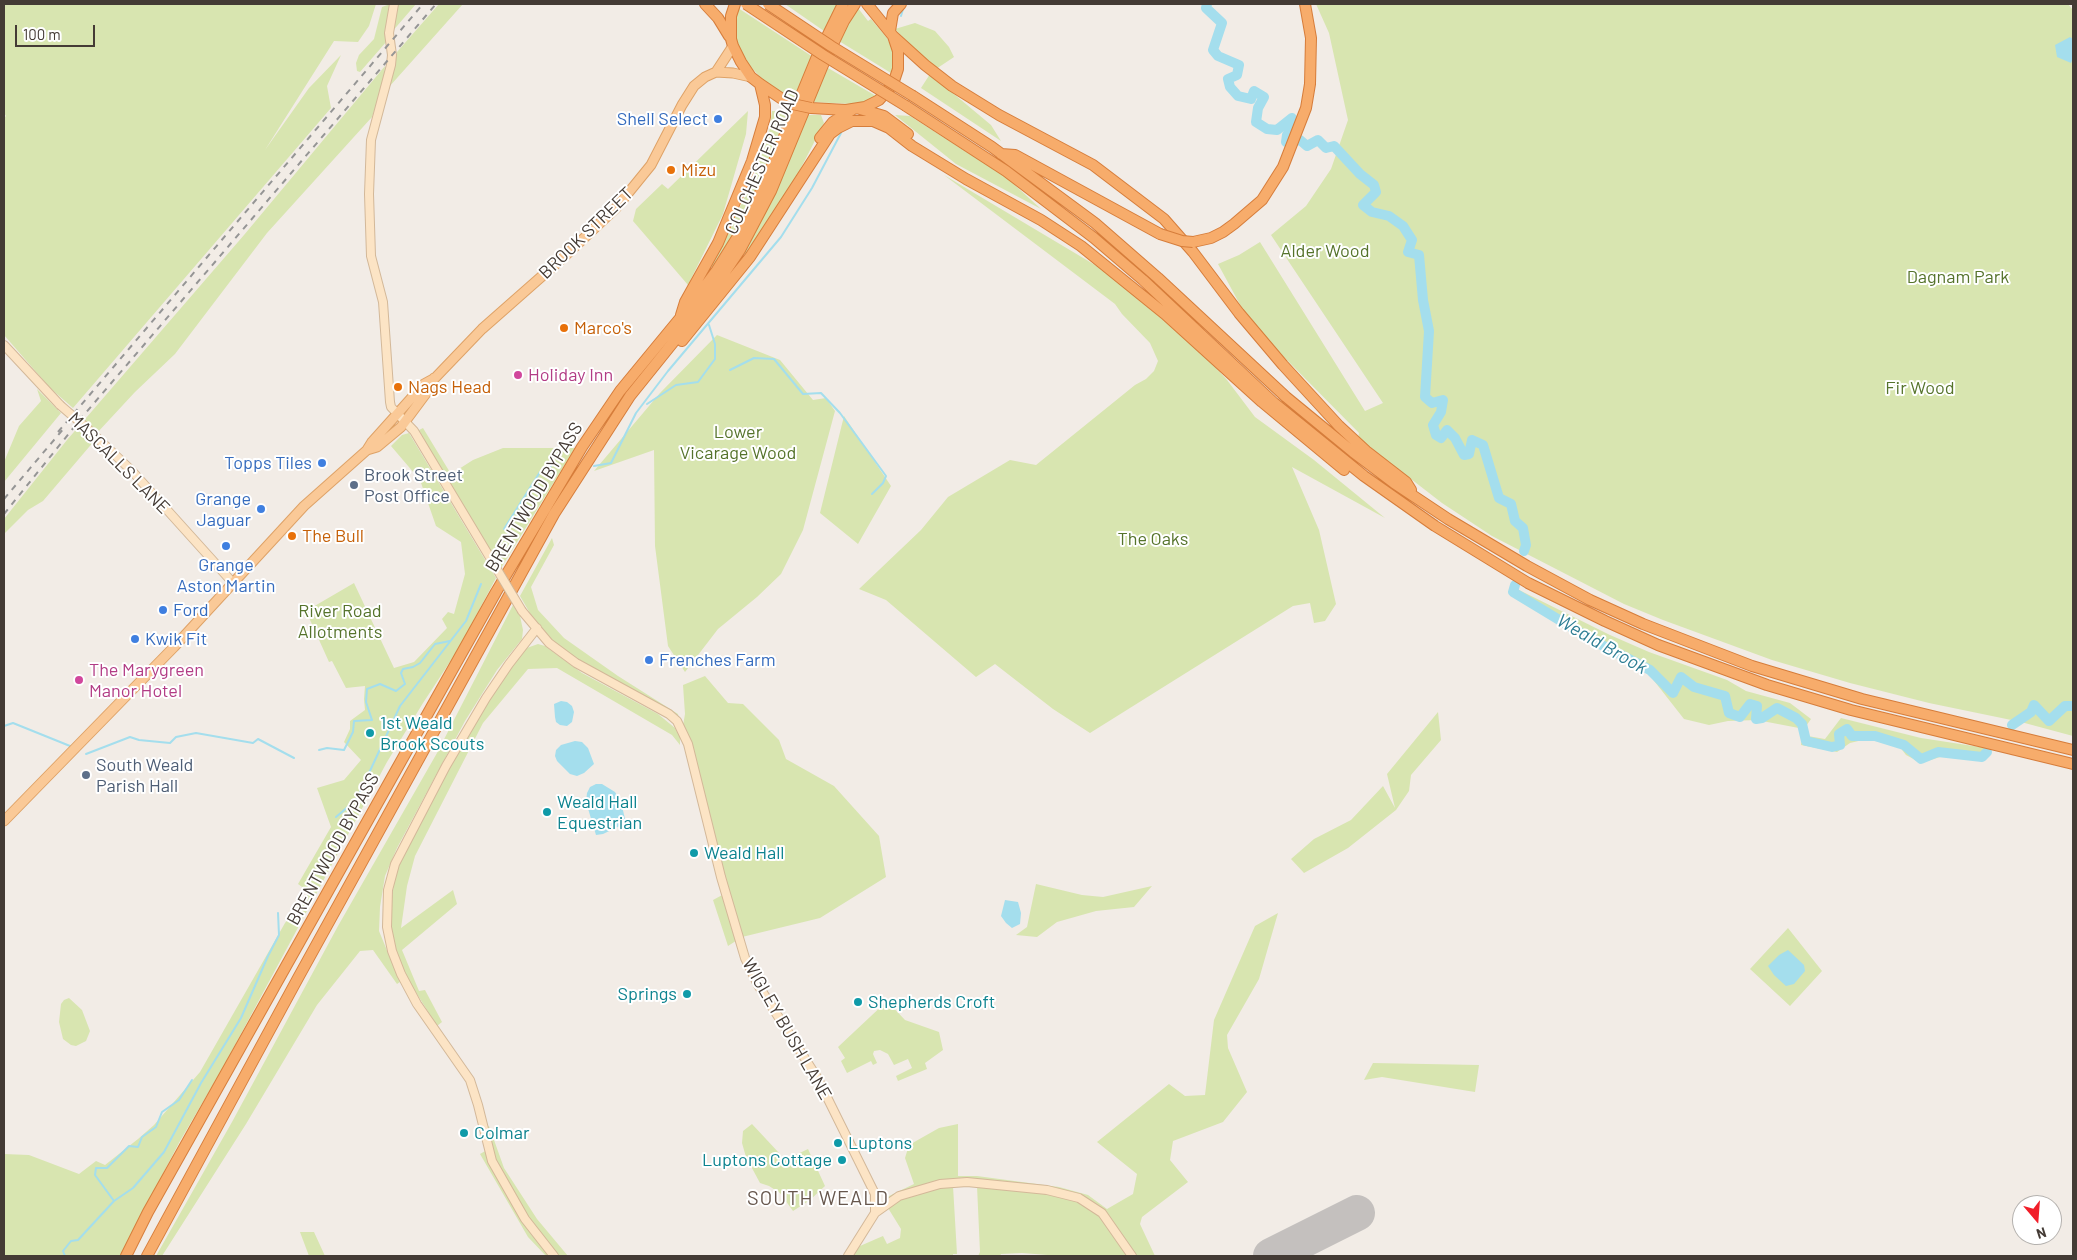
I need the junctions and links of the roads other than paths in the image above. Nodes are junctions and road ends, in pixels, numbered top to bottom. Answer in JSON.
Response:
{"nodes":[{"id":1,"x":394,"y":4,"type":"edge"},
{"id":2,"x":705,"y":4,"type":"edge"},
{"id":3,"x":735,"y":4,"type":"edge"},
{"id":4,"x":746,"y":4,"type":"edge"},
{"id":5,"x":768,"y":4,"type":"edge"},
{"id":6,"x":844,"y":4,"type":"edge"},
{"id":7,"x":855,"y":4,"type":"edge"},
{"id":8,"x":867,"y":4,"type":"edge"},
{"id":9,"x":901,"y":4,"type":"edge"},
{"id":10,"x":1305,"y":4,"type":"edge"},
{"id":11,"x":891,"y":34,"type":"junction"},
{"id":12,"x":732,"y":42,"type":"junction"},
{"id":13,"x":716,"y":72,"type":"junction"},
{"id":14,"x":752,"y":77,"type":"junction"},
{"id":15,"x":760,"y":84,"type":"junction"},
{"id":16,"x":855,"y":110,"type":"junction"},
{"id":17,"x":1000,"y":153,"type":"junction"},
{"id":18,"x":928,"y":154,"type":"junction"},
{"id":19,"x":804,"y":174,"type":"junction"},
{"id":20,"x":1081,"y":246,"type":"junction"},
{"id":21,"x":681,"y":317,"type":"junction"},
{"id":22,"x":1196,"y":329,"type":"junction"},
{"id":23,"x":4,"y":345,"type":"edge"},
{"id":24,"x":434,"y":378,"type":"junction"},
{"id":25,"x":630,"y":396,"type":"junction"},
{"id":26,"x":398,"y":414,"type":"junction"},
{"id":27,"x":405,"y":421,"type":"junction"},
{"id":28,"x":367,"y":450,"type":"junction"},
{"id":29,"x":1418,"y":498,"type":"junction"},
{"id":30,"x":1412,"y":511,"type":"junction"},
{"id":31,"x":234,"y":582,"type":"junction"},
{"id":32,"x":537,"y":628,"type":"junction"},
{"id":33,"x":2073,"y":750,"type":"edge"},
{"id":34,"x":2073,"y":764,"type":"edge"},
{"id":35,"x":4,"y":821,"type":"edge"},
{"id":36,"x":876,"y":1197,"type":"junction"},
{"id":37,"x":892,"y":1201,"type":"junction"},
{"id":38,"x":875,"y":1213,"type":"junction"},
{"id":39,"x":126,"y":1256,"type":"edge"},
{"id":40,"x":147,"y":1256,"type":"edge"},
{"id":41,"x":554,"y":1256,"type":"edge"},
{"id":42,"x":848,"y":1256,"type":"edge"},
{"id":43,"x":1132,"y":1256,"type":"edge"}],
"edges":[{"from":1,"to":26,"type":"street"},
{"from":2,"to":12,"type":"highway"},
{"from":3,"to":12,"type":"highway"},
{"from":4,"to":22,"type":"highway","bridge":true},
{"from":5,"to":17,"type":"highway","bridge":true},
{"from":6,"to":21,"type":"highway","name":"COLCHESTER ROAD"},
{"from":7,"to":25,"type":"highway","name":"COLCHESTER ROAD"},
{"from":8,"to":11,"type":"highway"},
{"from":9,"to":11,"type":"highway"},
{"from":10,"to":17,"type":"highway","bridge":true},
{"from":11,"to":16,"type":"highway"},
{"from":11,"to":29,"type":"highway"},
{"from":12,"to":13,"type":"main road","name":"BROOK STREET"},
{"from":12,"to":14,"type":"highway"},
{"from":13,"to":14,"type":"main road"},
{"from":13,"to":24,"type":"main road","name":"BROOK STREET"},
{"from":14,"to":15,"type":"highway"},
{"from":15,"to":16,"type":"highway","bridge":true},
{"from":15,"to":21,"type":"highway"},
{"from":16,"to":18,"type":"highway"},
{"from":16,"to":19,"type":"highway"},
{"from":17,"to":29,"type":"highway"},
{"from":18,"to":19,"type":"highway"},
{"from":18,"to":20,"type":"highway"},
{"from":19,"to":25,"type":"highway"},
{"from":20,"to":22,"type":"highway"},
{"from":20,"to":30,"type":"highway"},
{"from":21,"to":39,"type":"highway","name":"BRENTWOOD BYPASS"},
{"from":22,"to":30,"type":"highway"},
{"from":23,"to":31,"type":"street","name":"MASCALLS LANE","bridge":true},
{"from":24,"to":26,"type":"main road","name":"BROOK STREET"},
{"from":24,"to":27,"type":"main road","name":"BROOK STREET"},
{"from":25,"to":40,"type":"highway","name":"BRENTWOOD BYPASS"},
{"from":26,"to":27,"type":"street"},
{"from":26,"to":28,"type":"main road","name":"BROOK STREET"},
{"from":27,"to":28,"type":"main road","name":"BROOK STREET"},
{"from":27,"to":32,"type":"street","name":"WIGLEY BUSH LANE","bridge":true},
{"from":28,"to":31,"type":"main road","name":"BROOK STREET"},
{"from":29,"to":33,"type":"highway"},
{"from":30,"to":34,"type":"highway"},
{"from":31,"to":35,"type":"main road","name":"BROOK STREET"},
{"from":32,"to":36,"type":"street","name":"WIGLEY BUSH LANE"},
{"from":32,"to":41,"type":"street"},
{"from":36,"to":37,"type":"street"},
{"from":36,"to":38,"type":"street","name":"WIGLEY BUSH LANE"},
{"from":37,"to":38,"type":"street"},
{"from":37,"to":43,"type":"street"},
{"from":38,"to":42,"type":"street"}]}
